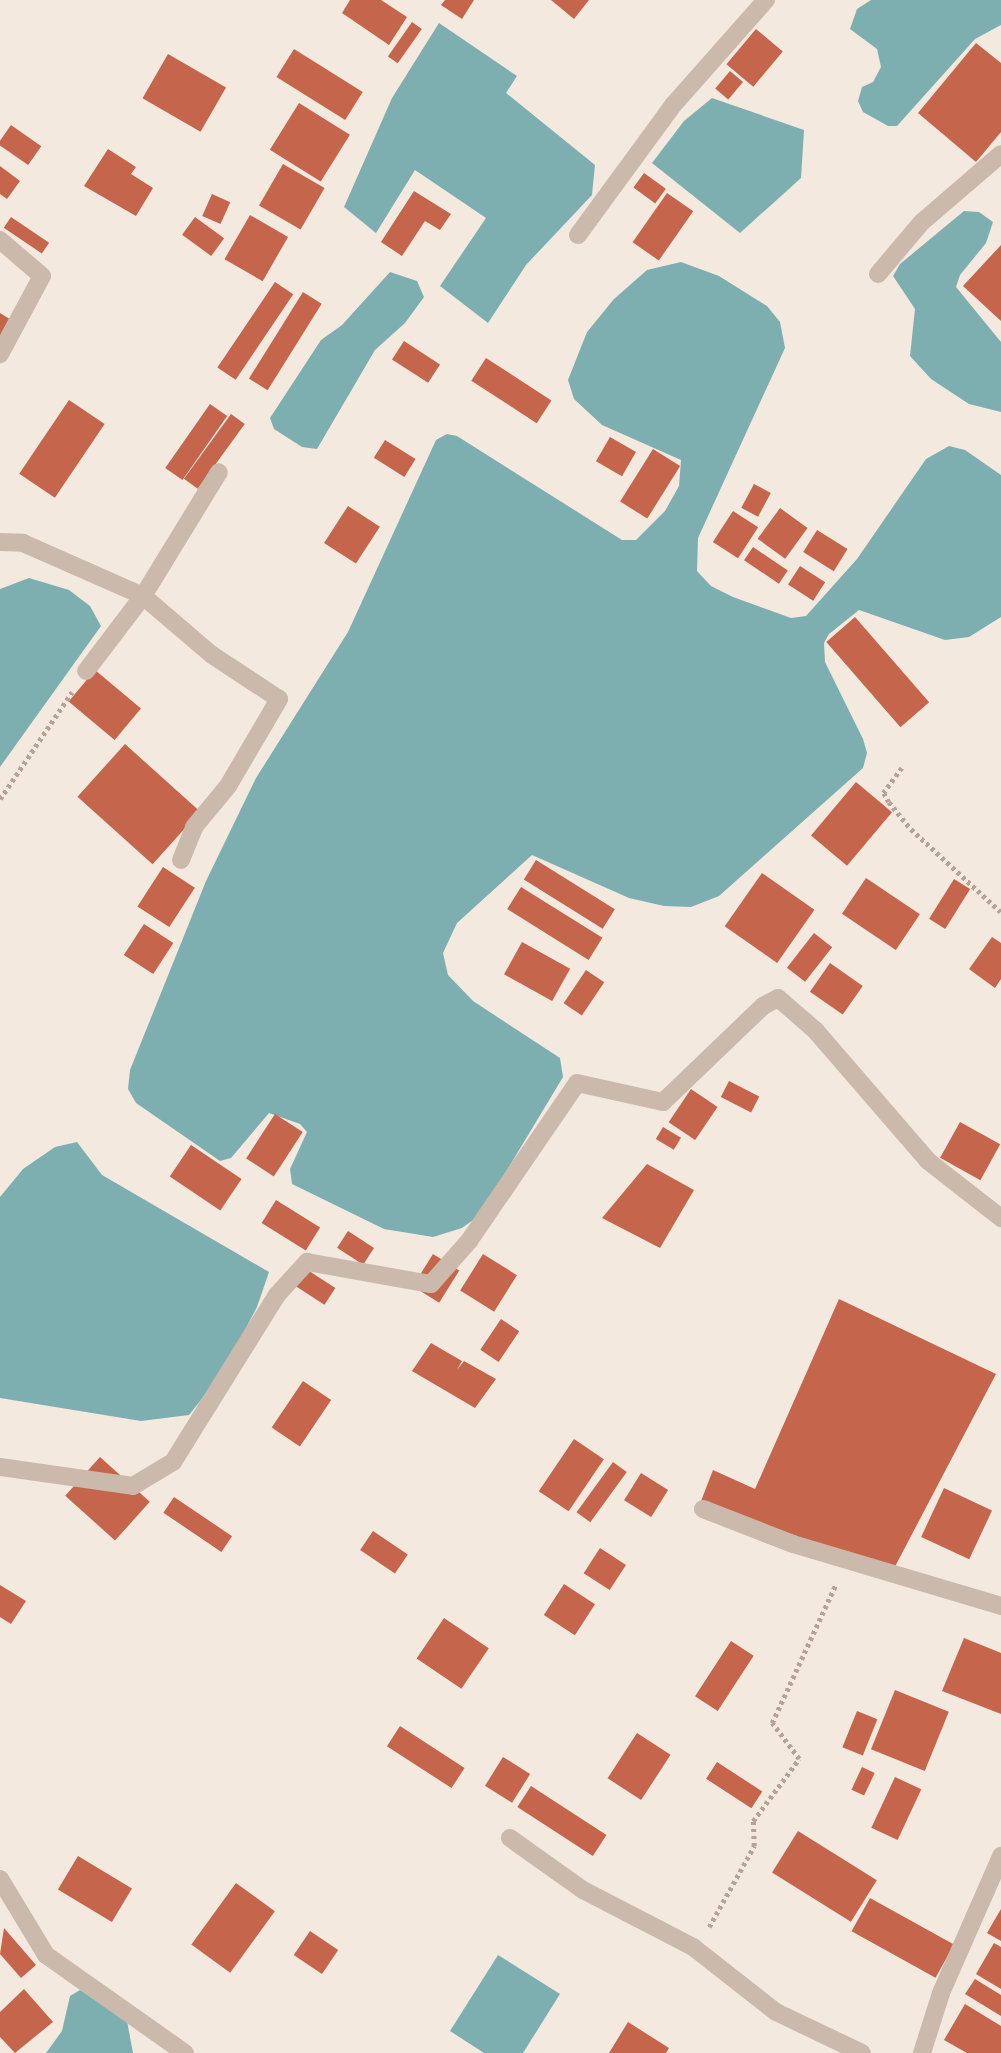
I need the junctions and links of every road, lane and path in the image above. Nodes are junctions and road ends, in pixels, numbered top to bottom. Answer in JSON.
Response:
{"nodes":[{"id":1,"x":766,"y":0,"type":"edge"},
{"id":2,"x":1001,"y":154,"type":"edge"},
{"id":3,"x":578,"y":235,"type":"dead end"},
{"id":4,"x":0,"y":240,"type":"edge"},
{"id":5,"x":878,"y":275,"type":"dead end"},
{"id":6,"x":0,"y":354,"type":"edge"},
{"id":7,"x":219,"y":472,"type":"dead end"},
{"id":8,"x":0,"y":542,"type":"edge"},
{"id":9,"x":143,"y":596,"type":"junction"},
{"id":10,"x":86,"y":671,"type":"joint"},
{"id":11,"x":902,"y":768,"type":"dead end"},
{"id":12,"x":0,"y":799,"type":"edge"},
{"id":13,"x":181,"y":860,"type":"dead end"},
{"id":14,"x":1001,"y":912,"type":"edge"},
{"id":15,"x":1001,"y":1218,"type":"edge"},
{"id":16,"x":0,"y":1467,"type":"edge"},
{"id":17,"x":703,"y":1509,"type":"dead end"},
{"id":18,"x":848,"y":1557,"type":"junction"},
{"id":19,"x":1001,"y":1606,"type":"edge"},
{"id":20,"x":510,"y":1838,"type":"dead end"},
{"id":21,"x":1001,"y":1856,"type":"edge"},
{"id":22,"x":0,"y":1878,"type":"edge"},
{"id":23,"x":693,"y":1947,"type":"junction"},
{"id":24,"x":185,"y":2053,"type":"edge"},
{"id":25,"x":862,"y":2053,"type":"edge"},
{"id":26,"x":922,"y":2053,"type":"edge"}],
"edges":[{"from":1,"to":3,"type":"street"},
{"from":2,"to":5,"type":"street"},
{"from":4,"to":6,"type":"street"},
{"from":7,"to":9,"type":"street"},
{"from":8,"to":9,"type":"street"},
{"from":9,"to":10,"type":"street"},
{"from":9,"to":13,"type":"street"},
{"from":10,"to":12,"type":"path"},
{"from":11,"to":14,"type":"path"},
{"from":15,"to":16,"type":"street"},
{"from":17,"to":18,"type":"street"},
{"from":18,"to":19,"type":"street"},
{"from":18,"to":23,"type":"path"},
{"from":20,"to":23,"type":"street"},
{"from":21,"to":26,"type":"street"},
{"from":22,"to":24,"type":"street"},
{"from":23,"to":25,"type":"street"}]}
